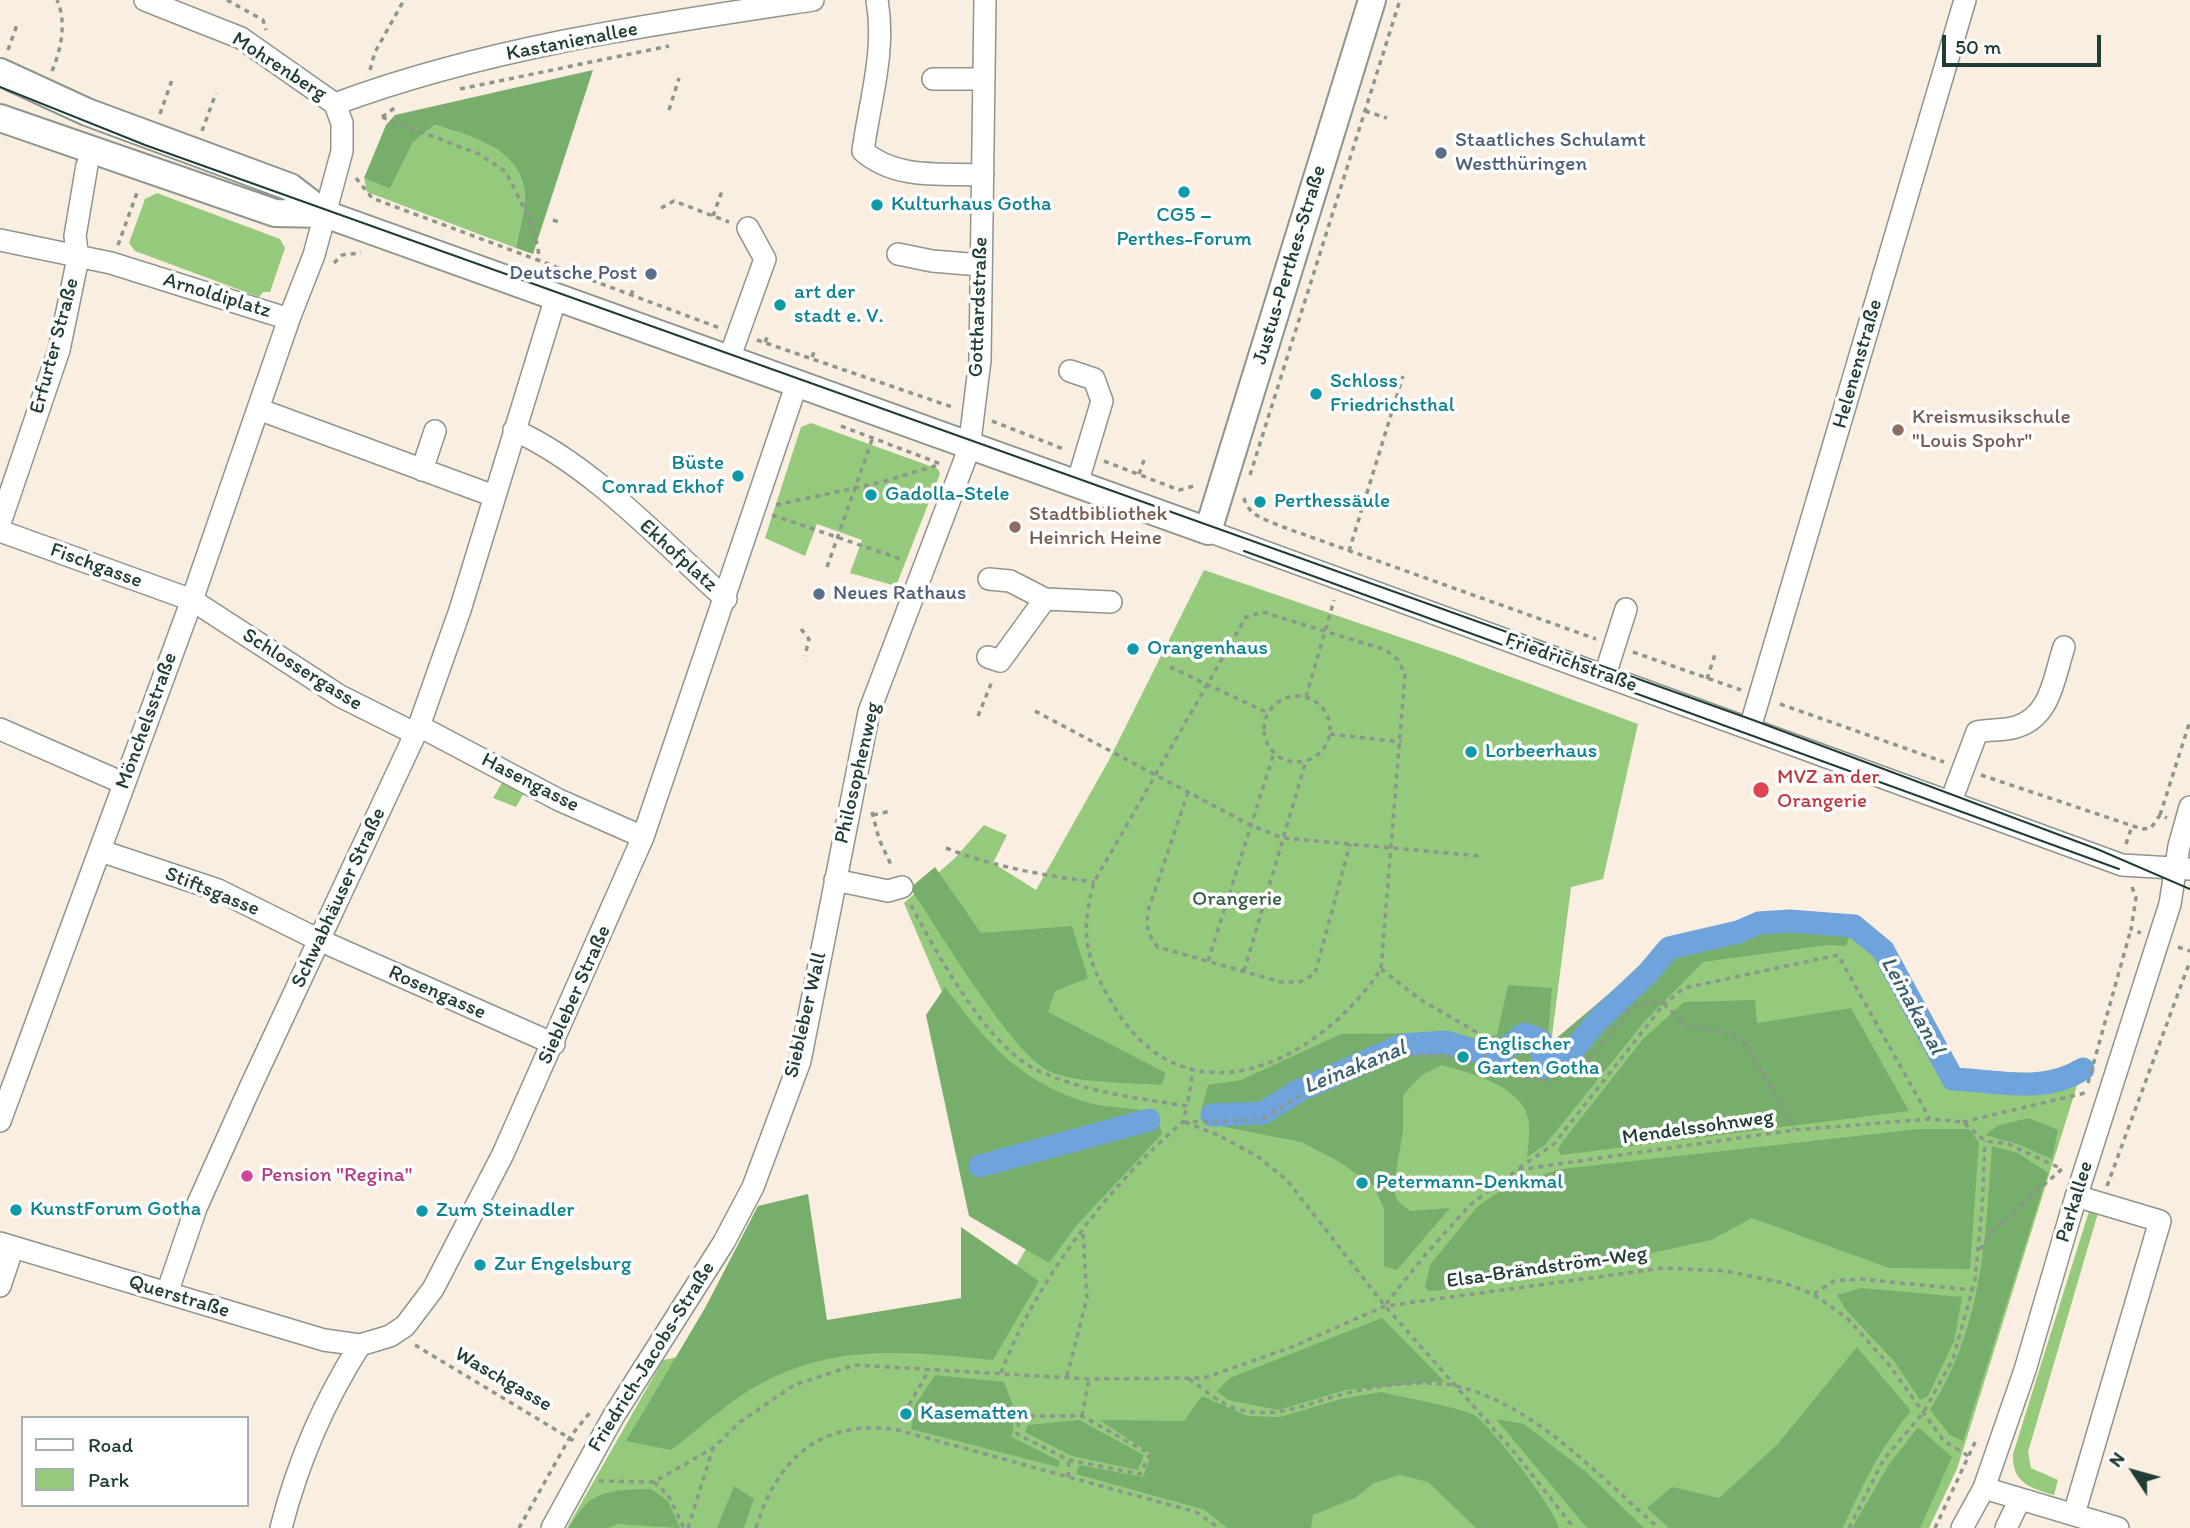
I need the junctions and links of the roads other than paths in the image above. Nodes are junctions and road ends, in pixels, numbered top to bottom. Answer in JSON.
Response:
{"nodes":[{"id":1,"x":145,"y":0,"type":"edge"},
{"id":2,"x":813,"y":0,"type":"edge"},
{"id":3,"x":877,"y":0,"type":"edge"},
{"id":4,"x":985,"y":0,"type":"edge"},
{"id":5,"x":1372,"y":0,"type":"edge"},
{"id":6,"x":1965,"y":0,"type":"edge"},
{"id":7,"x":4,"y":61,"type":"edge"},
{"id":8,"x":933,"y":79,"type":"dead end"},
{"id":9,"x":984,"y":79,"type":"junction"},
{"id":10,"x":335,"y":104,"type":"junction"},
{"id":11,"x":0,"y":118,"type":"edge"},
{"id":12,"x":87,"y":165,"type":"dead end"},
{"id":13,"x":983,"y":175,"type":"junction"},
{"id":14,"x":325,"y":214,"type":"junction"},
{"id":15,"x":748,"y":228,"type":"road end"},
{"id":16,"x":0,"y":240,"type":"edge"},
{"id":17,"x":898,"y":254,"type":"dead end"},
{"id":18,"x":78,"y":258,"type":"junction"},
{"id":19,"x":981,"y":265,"type":"junction"},
{"id":20,"x":553,"y":306,"type":"junction"},
{"id":21,"x":289,"y":319,"type":"junction"},
{"id":22,"x":729,"y":359,"type":"junction"},
{"id":23,"x":1070,"y":371,"type":"dead end"},
{"id":24,"x":797,"y":383,"type":"junction"},
{"id":25,"x":258,"y":409,"type":"junction"},
{"id":26,"x":514,"y":430,"type":"junction"},
{"id":27,"x":435,"y":431,"type":"dead end"},
{"id":28,"x":969,"y":445,"type":"junction"},
{"id":29,"x":422,"y":470,"type":"junction"},
{"id":30,"x":1077,"y":484,"type":"junction"},
{"id":31,"x":494,"y":496,"type":"junction"},
{"id":32,"x":0,"y":523,"type":"edge"},
{"id":33,"x":0,"y":531,"type":"edge"},
{"id":34,"x":1208,"y":531,"type":"junction"},
{"id":35,"x":989,"y":579,"type":"dead end"},
{"id":36,"x":726,"y":599,"type":"junction"},
{"id":37,"x":1045,"y":599,"type":"junction"},
{"id":38,"x":192,"y":600,"type":"junction"},
{"id":39,"x":1111,"y":602,"type":"dead end"},
{"id":40,"x":1626,"y":610,"type":"dead end"},
{"id":41,"x":2064,"y":647,"type":"dead end"},
{"id":42,"x":988,"y":657,"type":"dead end"},
{"id":43,"x":1605,"y":675,"type":"junction"},
{"id":44,"x":1750,"y":728,"type":"junction"},
{"id":45,"x":0,"y":729,"type":"edge"},
{"id":46,"x":417,"y":730,"type":"junction"},
{"id":47,"x":123,"y":783,"type":"junction"},
{"id":48,"x":1951,"y":801,"type":"junction"},
{"id":49,"x":2190,"y":807,"type":"edge"},
{"id":50,"x":643,"y":837,"type":"junction"},
{"id":51,"x":101,"y":851,"type":"junction"},
{"id":52,"x":2182,"y":870,"type":"edge"},
{"id":53,"x":835,"y":880,"type":"junction"},
{"id":54,"x":902,"y":887,"type":"road end"},
{"id":55,"x":2190,"y":888,"type":"edge"},
{"id":56,"x":319,"y":940,"type":"junction"},
{"id":57,"x":554,"y":1044,"type":"junction"},
{"id":58,"x":0,"y":1121,"type":"edge"},
{"id":59,"x":752,"y":1187,"type":"joint"},
{"id":60,"x":2076,"y":1196,"type":"junction"},
{"id":61,"x":7,"y":1245,"type":"edge"},
{"id":62,"x":0,"y":1286,"type":"edge"},
{"id":63,"x":167,"y":1293,"type":"junction"},
{"id":64,"x":360,"y":1345,"type":"junction"},
{"id":65,"x":1984,"y":1488,"type":"junction"},
{"id":66,"x":2020,"y":1499,"type":"junction"},
{"id":67,"x":2074,"y":1514,"type":"junction"},
{"id":68,"x":281,"y":1528,"type":"edge"},
{"id":69,"x":552,"y":1528,"type":"edge"},
{"id":70,"x":1962,"y":1528,"type":"edge"},
{"id":71,"x":2006,"y":1528,"type":"edge"},
{"id":72,"x":2119,"y":1528,"type":"edge"}],
"edges":[{"from":1,"to":10,"type":"street","name":"Mohrenberg"},
{"from":2,"to":10,"type":"street","name":"Kastanienallee"},
{"from":3,"to":13,"type":"street"},
{"from":4,"to":9,"type":"street","name":"Gotthardstraße"},
{"from":5,"to":34,"type":"main road","name":"Justus-Perthes-Straße"},
{"from":6,"to":44,"type":"street","name":"Helenenstraße"},
{"from":7,"to":14,"type":"main road"},
{"from":8,"to":9,"type":"street"},
{"from":9,"to":13,"type":"street","name":"Gotthardstraße"},
{"from":10,"to":14,"type":"street"},
{"from":11,"to":14,"type":"main road"},
{"from":12,"to":18,"type":"street","name":"Erfurter Straße"},
{"from":13,"to":19,"type":"street","name":"Gotthardstraße"},
{"from":14,"to":20,"type":"main road"},
{"from":14,"to":21,"type":"street","name":"Arnoldiplatz"},
{"from":15,"to":22,"type":"street"},
{"from":16,"to":18,"type":"street","name":"Arnoldiplatz"},
{"from":17,"to":19,"type":"street"},
{"from":18,"to":21,"type":"street","name":"Arnoldiplatz"},
{"from":18,"to":32,"type":"street","name":"Erfurter Straße"},
{"from":19,"to":28,"type":"street","name":"Gotthardstraße"},
{"from":20,"to":22,"type":"main road"},
{"from":20,"to":26,"type":"street"},
{"from":21,"to":25,"type":"street","name":"Mönchelsstraße"},
{"from":22,"to":24,"type":"main road"},
{"from":23,"to":30,"type":"street"},
{"from":24,"to":28,"type":"main road"},
{"from":24,"to":36,"type":"street","name":"Ekhofplatz"},
{"from":25,"to":29,"type":"street"},
{"from":25,"to":38,"type":"street","name":"Mönchelsstraße"},
{"from":26,"to":31,"type":"street"},
{"from":26,"to":36,"type":"street","name":"Ekhofplatz"},
{"from":27,"to":29,"type":"street"},
{"from":28,"to":30,"type":"main road","name":"Friedrichstraße"},
{"from":28,"to":53,"type":"street","name":"Philosophenweg"},
{"from":29,"to":31,"type":"street"},
{"from":30,"to":34,"type":"main road","name":"Friedrichstraße"},
{"from":31,"to":46,"type":"street","name":"Schwabhäuser Straße"},
{"from":33,"to":38,"type":"street","name":"Fischgasse"},
{"from":34,"to":43,"type":"street","name":"Friedrichstraße"},
{"from":35,"to":37,"type":"street"},
{"from":36,"to":50,"type":"street","name":"Siebleber Straße"},
{"from":37,"to":39,"type":"street"},
{"from":37,"to":42,"type":"street"},
{"from":38,"to":46,"type":"street","name":"Schlossergasse"},
{"from":38,"to":47,"type":"street","name":"Mönchelsstraße"},
{"from":40,"to":43,"type":"street"},
{"from":41,"to":48,"type":"street"},
{"from":43,"to":44,"type":"street","name":"Friedrichstraße"},
{"from":44,"to":48,"type":"street","name":"Friedrichstraße"},
{"from":45,"to":47,"type":"street"},
{"from":46,"to":50,"type":"street","name":"Hasengasse"},
{"from":46,"to":56,"type":"street","name":"Schwabhäuser Straße"},
{"from":47,"to":51,"type":"street","name":"Mönchelsstraße"},
{"from":48,"to":52,"type":"street","name":"Friedrichstraße"},
{"from":49,"to":52,"type":"street","name":"Parkallee"},
{"from":50,"to":57,"type":"street","name":"Siebleber Straße"},
{"from":51,"to":56,"type":"street","name":"Stiftsgasse"},
{"from":51,"to":58,"type":"street","name":"Mönchelsstraße"},
{"from":52,"to":55,"type":"street"},
{"from":52,"to":60,"type":"street","name":"Parkallee"},
{"from":53,"to":54,"type":"street"},
{"from":53,"to":59,"type":"street","name":"Siebleber Wall"},
{"from":56,"to":57,"type":"street","name":"Rosengasse"},
{"from":56,"to":63,"type":"street","name":"Schwabhäuser Straße"},
{"from":57,"to":64,"type":"street","name":"Siebleber Straße"},
{"from":59,"to":69,"type":"street","name":"Friedrich-Jacobs-Straße"},
{"from":60,"to":65,"type":"street","name":"Parkallee"},
{"from":60,"to":67,"type":"street"},
{"from":61,"to":62,"type":"street"},
{"from":61,"to":63,"type":"street","name":"Querstraße"},
{"from":63,"to":64,"type":"street","name":"Querstraße"},
{"from":64,"to":68,"type":"street"},
{"from":65,"to":66,"type":"street"},
{"from":65,"to":70,"type":"street","name":"Parkallee"},
{"from":66,"to":67,"type":"street"},
{"from":66,"to":71,"type":"street"},
{"from":67,"to":72,"type":"street"}]}
